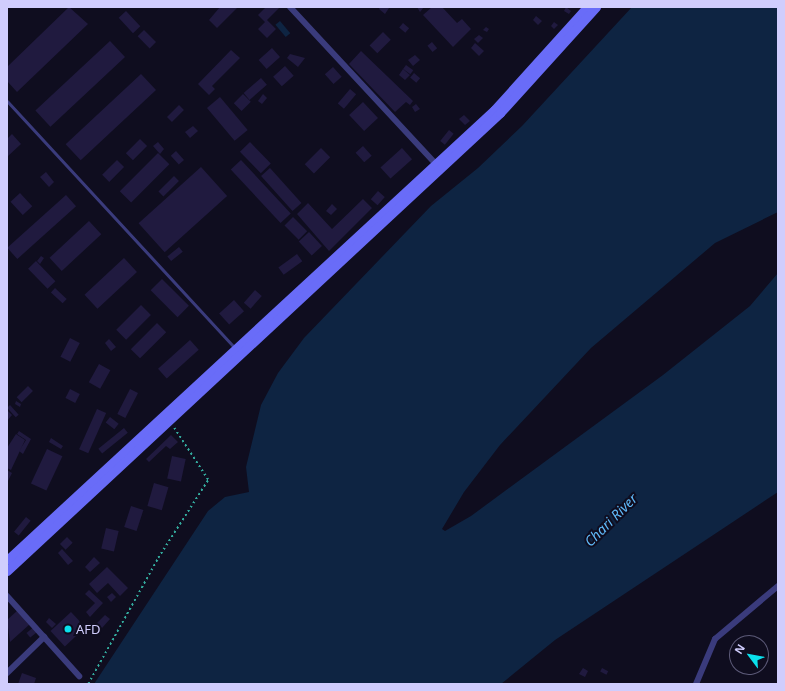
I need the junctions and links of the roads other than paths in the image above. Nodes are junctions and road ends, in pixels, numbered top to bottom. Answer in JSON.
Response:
{"nodes":[{"id":1,"x":290,"y":7,"type":"edge"},
{"id":2,"x":587,"y":7,"type":"edge"},
{"id":3,"x":596,"y":7,"type":"edge"},
{"id":4,"x":7,"y":101,"type":"edge"},
{"id":5,"x":438,"y":166,"type":"junction"},
{"id":6,"x":238,"y":351,"type":"junction"},
{"id":7,"x":59,"y":516,"type":"junction"},
{"id":8,"x":7,"y":560,"type":"edge"},
{"id":9,"x":7,"y":571,"type":"edge"},
{"id":10,"x":778,"y":586,"type":"edge"},
{"id":11,"x":7,"y":596,"type":"edge"},
{"id":12,"x":44,"y":637,"type":"junction"},
{"id":13,"x":7,"y":672,"type":"edge"},
{"id":14,"x":79,"y":676,"type":"dead end"},
{"id":15,"x":696,"y":684,"type":"edge"}],
"edges":[{"from":1,"to":5,"type":"street"},
{"from":2,"to":5,"type":"main road"},
{"from":3,"to":5,"type":"main road"},
{"from":4,"to":6,"type":"lane"},
{"from":5,"to":6,"type":"main road"},
{"from":6,"to":7,"type":"main road"},
{"from":7,"to":8,"type":"main road"},
{"from":7,"to":9,"type":"main road"},
{"from":10,"to":15,"type":"street"},
{"from":11,"to":12,"type":"street"},
{"from":12,"to":13,"type":"street"},
{"from":12,"to":14,"type":"street"}]}
